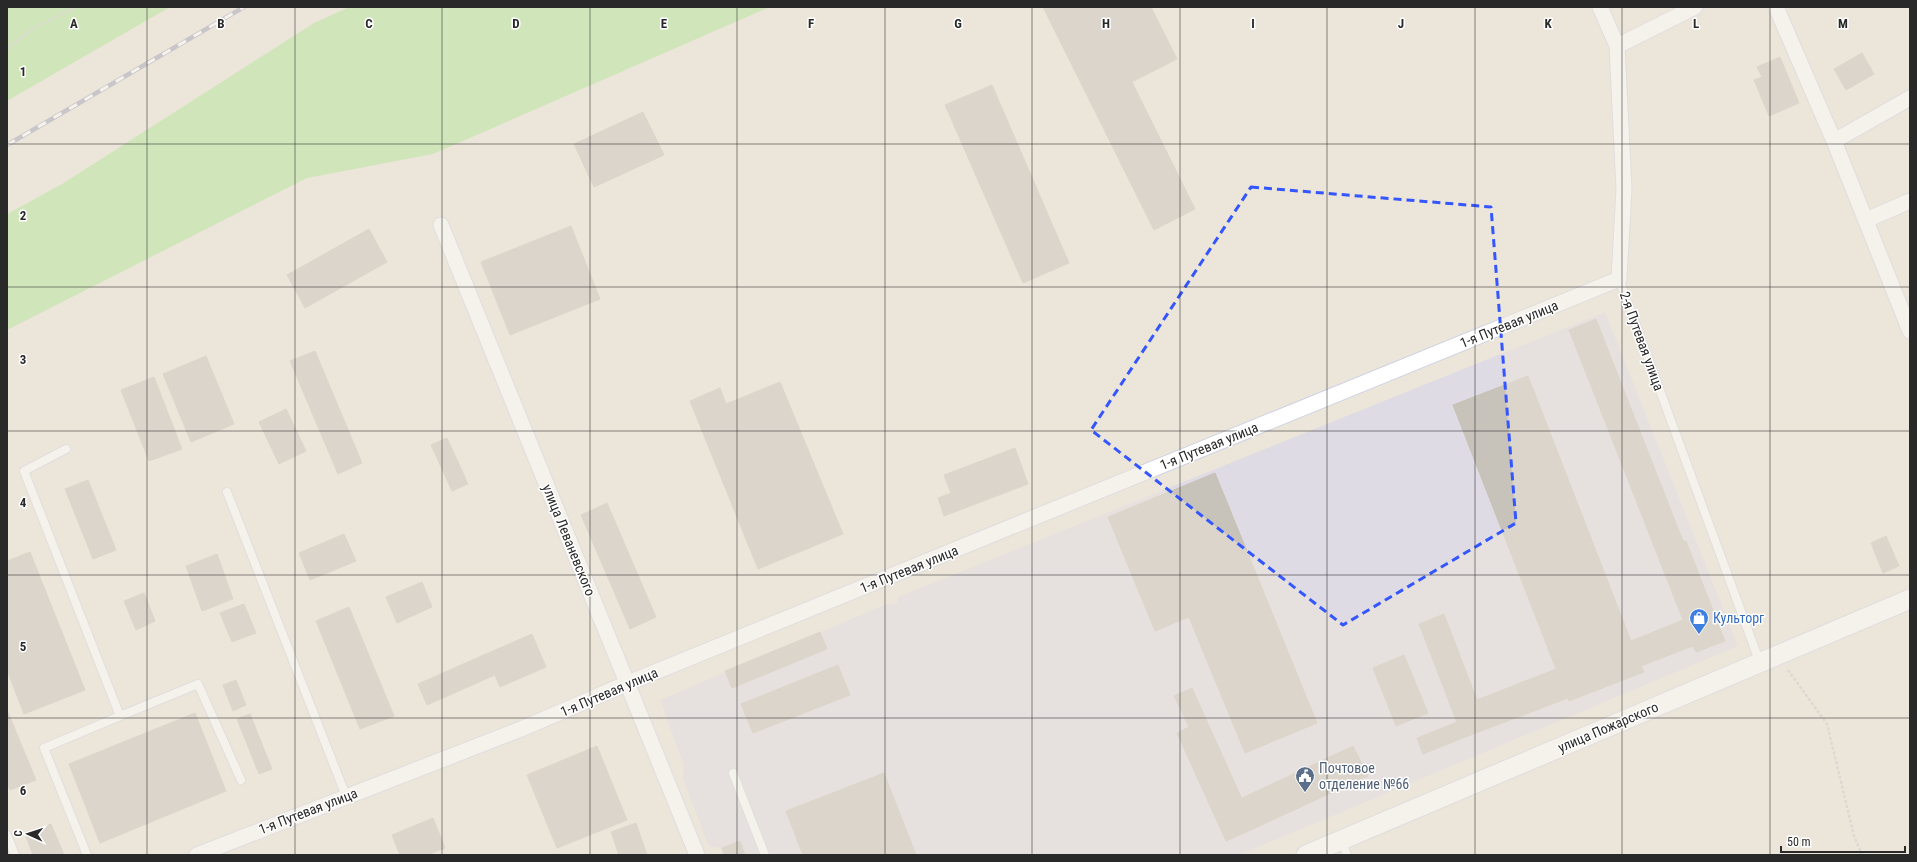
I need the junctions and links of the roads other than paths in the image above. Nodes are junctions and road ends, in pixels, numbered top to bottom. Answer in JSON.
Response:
{"nodes":[{"id":1,"x":1600,"y":7,"type":"edge"},
{"id":2,"x":1695,"y":7,"type":"edge"},
{"id":3,"x":1776,"y":7,"type":"edge"},
{"id":4,"x":1617,"y":46,"type":"junction"},
{"id":5,"x":1910,"y":98,"type":"edge"},
{"id":6,"x":1834,"y":141,"type":"junction"},
{"id":7,"x":1910,"y":201,"type":"edge"},
{"id":8,"x":1866,"y":220,"type":"junction"},
{"id":9,"x":441,"y":226,"type":"dead end"},
{"id":10,"x":1619,"y":279,"type":"junction"},
{"id":11,"x":1910,"y":331,"type":"edge"},
{"id":12,"x":66,"y":449,"type":"dead end"},
{"id":13,"x":227,"y":492,"type":"dead end"},
{"id":14,"x":1910,"y":599,"type":"edge"},
{"id":15,"x":1760,"y":663,"type":"junction"},
{"id":16,"x":628,"y":683,"type":"junction"},
{"id":17,"x":120,"y":716,"type":"junction"},
{"id":18,"x":733,"y":774,"type":"dead end"},
{"id":19,"x":241,"y":780,"type":"dead end"},
{"id":20,"x":346,"y":796,"type":"junction"},
{"id":21,"x":7,"y":835,"type":"edge"},
{"id":22,"x":1344,"y":848,"type":"edge"},
{"id":23,"x":15,"y":855,"type":"edge"},
{"id":24,"x":87,"y":855,"type":"edge"},
{"id":25,"x":197,"y":855,"type":"edge"},
{"id":26,"x":697,"y":855,"type":"edge"},
{"id":27,"x":765,"y":855,"type":"edge"},
{"id":28,"x":1306,"y":855,"type":"edge"}],
"edges":[{"from":1,"to":4,"type":"street","name":"2-я Путевая улица"},
{"from":2,"to":4,"type":"street"},
{"from":3,"to":6,"type":"street"},
{"from":4,"to":10,"type":"street","name":"2-я Путевая улица"},
{"from":5,"to":6,"type":"street"},
{"from":6,"to":8,"type":"street"},
{"from":7,"to":8,"type":"street"},
{"from":8,"to":11,"type":"street"},
{"from":9,"to":16,"type":"street","name":"улица Леваневского"},
{"from":10,"to":15,"type":"lane","name":"2-я Путевая улица"},
{"from":10,"to":16,"type":"street","name":"1-я Путевая улица"},
{"from":12,"to":17,"type":"lane"},
{"from":13,"to":20,"type":"lane"},
{"from":14,"to":15,"type":"street","name":"улица Пожарского"},
{"from":15,"to":22,"type":"street","name":"улица Пожарского"},
{"from":16,"to":20,"type":"street","name":"1-я Путевая улица"},
{"from":16,"to":26,"type":"street","name":"улица Леваневского"},
{"from":17,"to":19,"type":"lane"},
{"from":17,"to":24,"type":"lane"},
{"from":18,"to":27,"type":"lane"},
{"from":20,"to":25,"type":"street","name":"1-я Путевая улица"},
{"from":21,"to":23,"type":"lane"},
{"from":22,"to":28,"type":"street","name":"улица Пожарского"}]}
